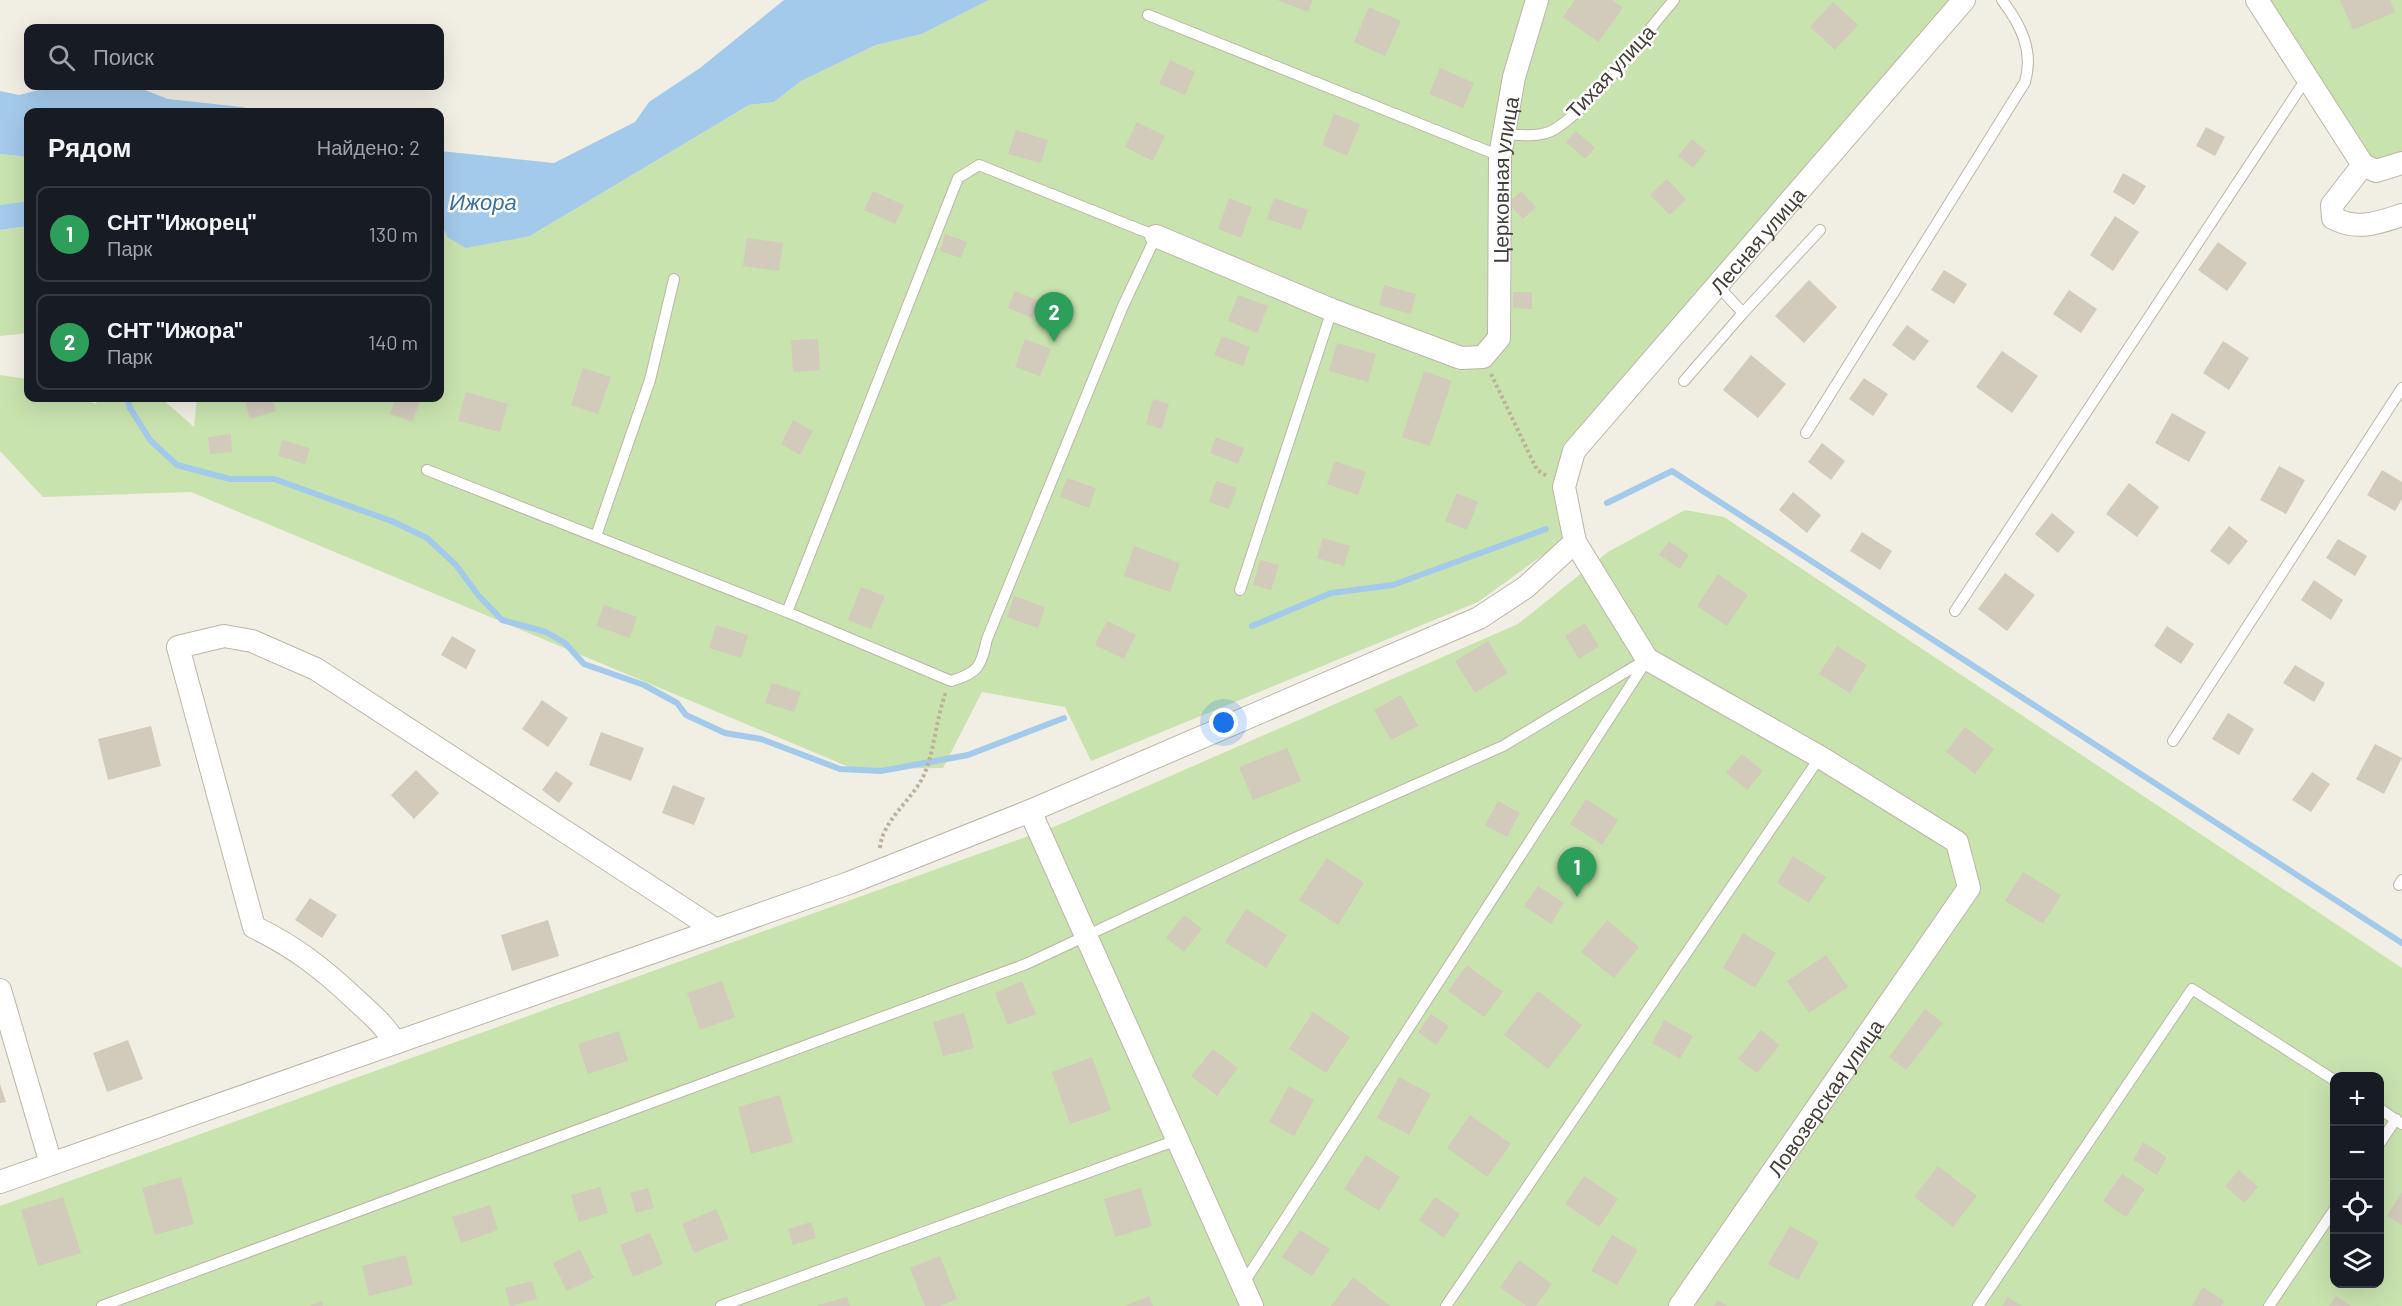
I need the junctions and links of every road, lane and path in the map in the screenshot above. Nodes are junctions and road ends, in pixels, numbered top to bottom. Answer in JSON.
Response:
{"nodes":[{"id":1,"x":1537,"y":0,"type":"edge"},
{"id":2,"x":1674,"y":0,"type":"edge"},
{"id":3,"x":1964,"y":0,"type":"edge"},
{"id":4,"x":2002,"y":0,"type":"edge"},
{"id":5,"x":2257,"y":0,"type":"edge"},
{"id":6,"x":1148,"y":15,"type":"dead end"},
{"id":7,"x":2306,"y":79,"type":"junction"},
{"id":8,"x":1504,"y":134,"type":"junction"},
{"id":9,"x":1500,"y":156,"type":"junction"},
{"id":10,"x":2402,"y":164,"type":"edge"},
{"id":11,"x":2363,"y":165,"type":"junction"},
{"id":12,"x":2402,"y":215,"type":"edge"},
{"id":13,"x":1820,"y":230,"type":"dead end"},
{"id":14,"x":1156,"y":236,"type":"junction"},
{"id":15,"x":674,"y":279,"type":"dead end"},
{"id":16,"x":1718,"y":286,"type":"junction"},
{"id":17,"x":1332,"y":310,"type":"junction"},
{"id":18,"x":1743,"y":313,"type":"junction"},
{"id":19,"x":1483,"y":357,"type":"junction"},
{"id":20,"x":1684,"y":381,"type":"dead end"},
{"id":21,"x":2402,"y":388,"type":"edge"},
{"id":22,"x":1806,"y":433,"type":"dead end"},
{"id":23,"x":427,"y":470,"type":"dead end"},
{"id":24,"x":1564,"y":487,"type":"junction"},
{"id":25,"x":596,"y":536,"type":"junction"},
{"id":26,"x":1575,"y":542,"type":"junction"},
{"id":27,"x":1240,"y":590,"type":"dead end"},
{"id":28,"x":1955,"y":611,"type":"dead end"},
{"id":29,"x":787,"y":612,"type":"junction"},
{"id":30,"x":1647,"y":659,"type":"junction"},
{"id":31,"x":951,"y":681,"type":"junction"},
{"id":32,"x":2173,"y":741,"type":"dead end"},
{"id":33,"x":1820,"y":757,"type":"junction"},
{"id":34,"x":1030,"y":811,"type":"junction"},
{"id":35,"x":880,"y":871,"type":"junction"},
{"id":36,"x":716,"y":930,"type":"junction"},
{"id":37,"x":1085,"y":935,"type":"junction"},
{"id":38,"x":0,"y":990,"type":"edge"},
{"id":39,"x":395,"y":1043,"type":"junction"},
{"id":40,"x":2330,"y":1077,"type":"edge"},
{"id":41,"x":2384,"y":1112,"type":"edge"},
{"id":42,"x":2399,"y":1121,"type":"edge"},
{"id":43,"x":2384,"y":1138,"type":"edge"},
{"id":44,"x":1178,"y":1140,"type":"junction"},
{"id":45,"x":51,"y":1164,"type":"junction"},
{"id":46,"x":0,"y":1182,"type":"edge"},
{"id":47,"x":2330,"y":1216,"type":"edge"},
{"id":48,"x":1242,"y":1285,"type":"junction"},
{"id":49,"x":102,"y":1306,"type":"edge"},
{"id":50,"x":721,"y":1306,"type":"edge"},
{"id":51,"x":1252,"y":1306,"type":"edge"},
{"id":52,"x":1446,"y":1306,"type":"edge"},
{"id":53,"x":1680,"y":1306,"type":"edge"},
{"id":54,"x":1978,"y":1306,"type":"edge"},
{"id":55,"x":2270,"y":1306,"type":"edge"}],
"edges":[{"from":1,"to":8,"type":"street","name":"Церковная улица"},
{"from":2,"to":8,"type":"lane","name":"Тихая улица"},
{"from":3,"to":16,"type":"street","name":"Лесная улица"},
{"from":4,"to":22,"type":"lane"},
{"from":5,"to":7,"type":"street"},
{"from":6,"to":9,"type":"lane"},
{"from":7,"to":11,"type":"street"},
{"from":7,"to":28,"type":"lane"},
{"from":8,"to":9,"type":"street","name":"Церковная улица"},
{"from":9,"to":19,"type":"street","name":"Церковная улица"},
{"from":10,"to":11,"type":"street"},
{"from":11,"to":12,"type":"street"},
{"from":13,"to":18,"type":"lane"},
{"from":14,"to":17,"type":"street"},
{"from":14,"to":29,"type":"lane"},
{"from":14,"to":31,"type":"lane"},
{"from":15,"to":25,"type":"lane"},
{"from":16,"to":18,"type":"lane"},
{"from":16,"to":24,"type":"street","name":"Лесная улица"},
{"from":17,"to":19,"type":"street"},
{"from":17,"to":27,"type":"lane"},
{"from":18,"to":20,"type":"lane"},
{"from":19,"to":24,"type":"path"},
{"from":21,"to":32,"type":"lane"},
{"from":23,"to":25,"type":"lane"},
{"from":24,"to":26,"type":"street"},
{"from":25,"to":29,"type":"lane"},
{"from":26,"to":30,"type":"street"},
{"from":26,"to":34,"type":"street"},
{"from":29,"to":31,"type":"lane"},
{"from":30,"to":33,"type":"street"},
{"from":30,"to":37,"type":"lane"},
{"from":30,"to":48,"type":"lane"},
{"from":31,"to":35,"type":"path"},
{"from":33,"to":52,"type":"lane"},
{"from":33,"to":53,"type":"street","name":"Ловозерская улица"},
{"from":34,"to":35,"type":"street"},
{"from":34,"to":37,"type":"street"},
{"from":35,"to":36,"type":"street"},
{"from":36,"to":39,"type":"street"},
{"from":36,"to":39,"type":"street"},
{"from":37,"to":44,"type":"street"},
{"from":37,"to":49,"type":"lane"},
{"from":38,"to":45,"type":"street"},
{"from":39,"to":45,"type":"street"},
{"from":40,"to":54,"type":"lane"},
{"from":41,"to":42,"type":"lane"},
{"from":42,"to":43,"type":"lane"},
{"from":44,"to":48,"type":"street"},
{"from":44,"to":50,"type":"lane"},
{"from":45,"to":46,"type":"street"},
{"from":47,"to":55,"type":"lane"},
{"from":48,"to":51,"type":"street"}]}
